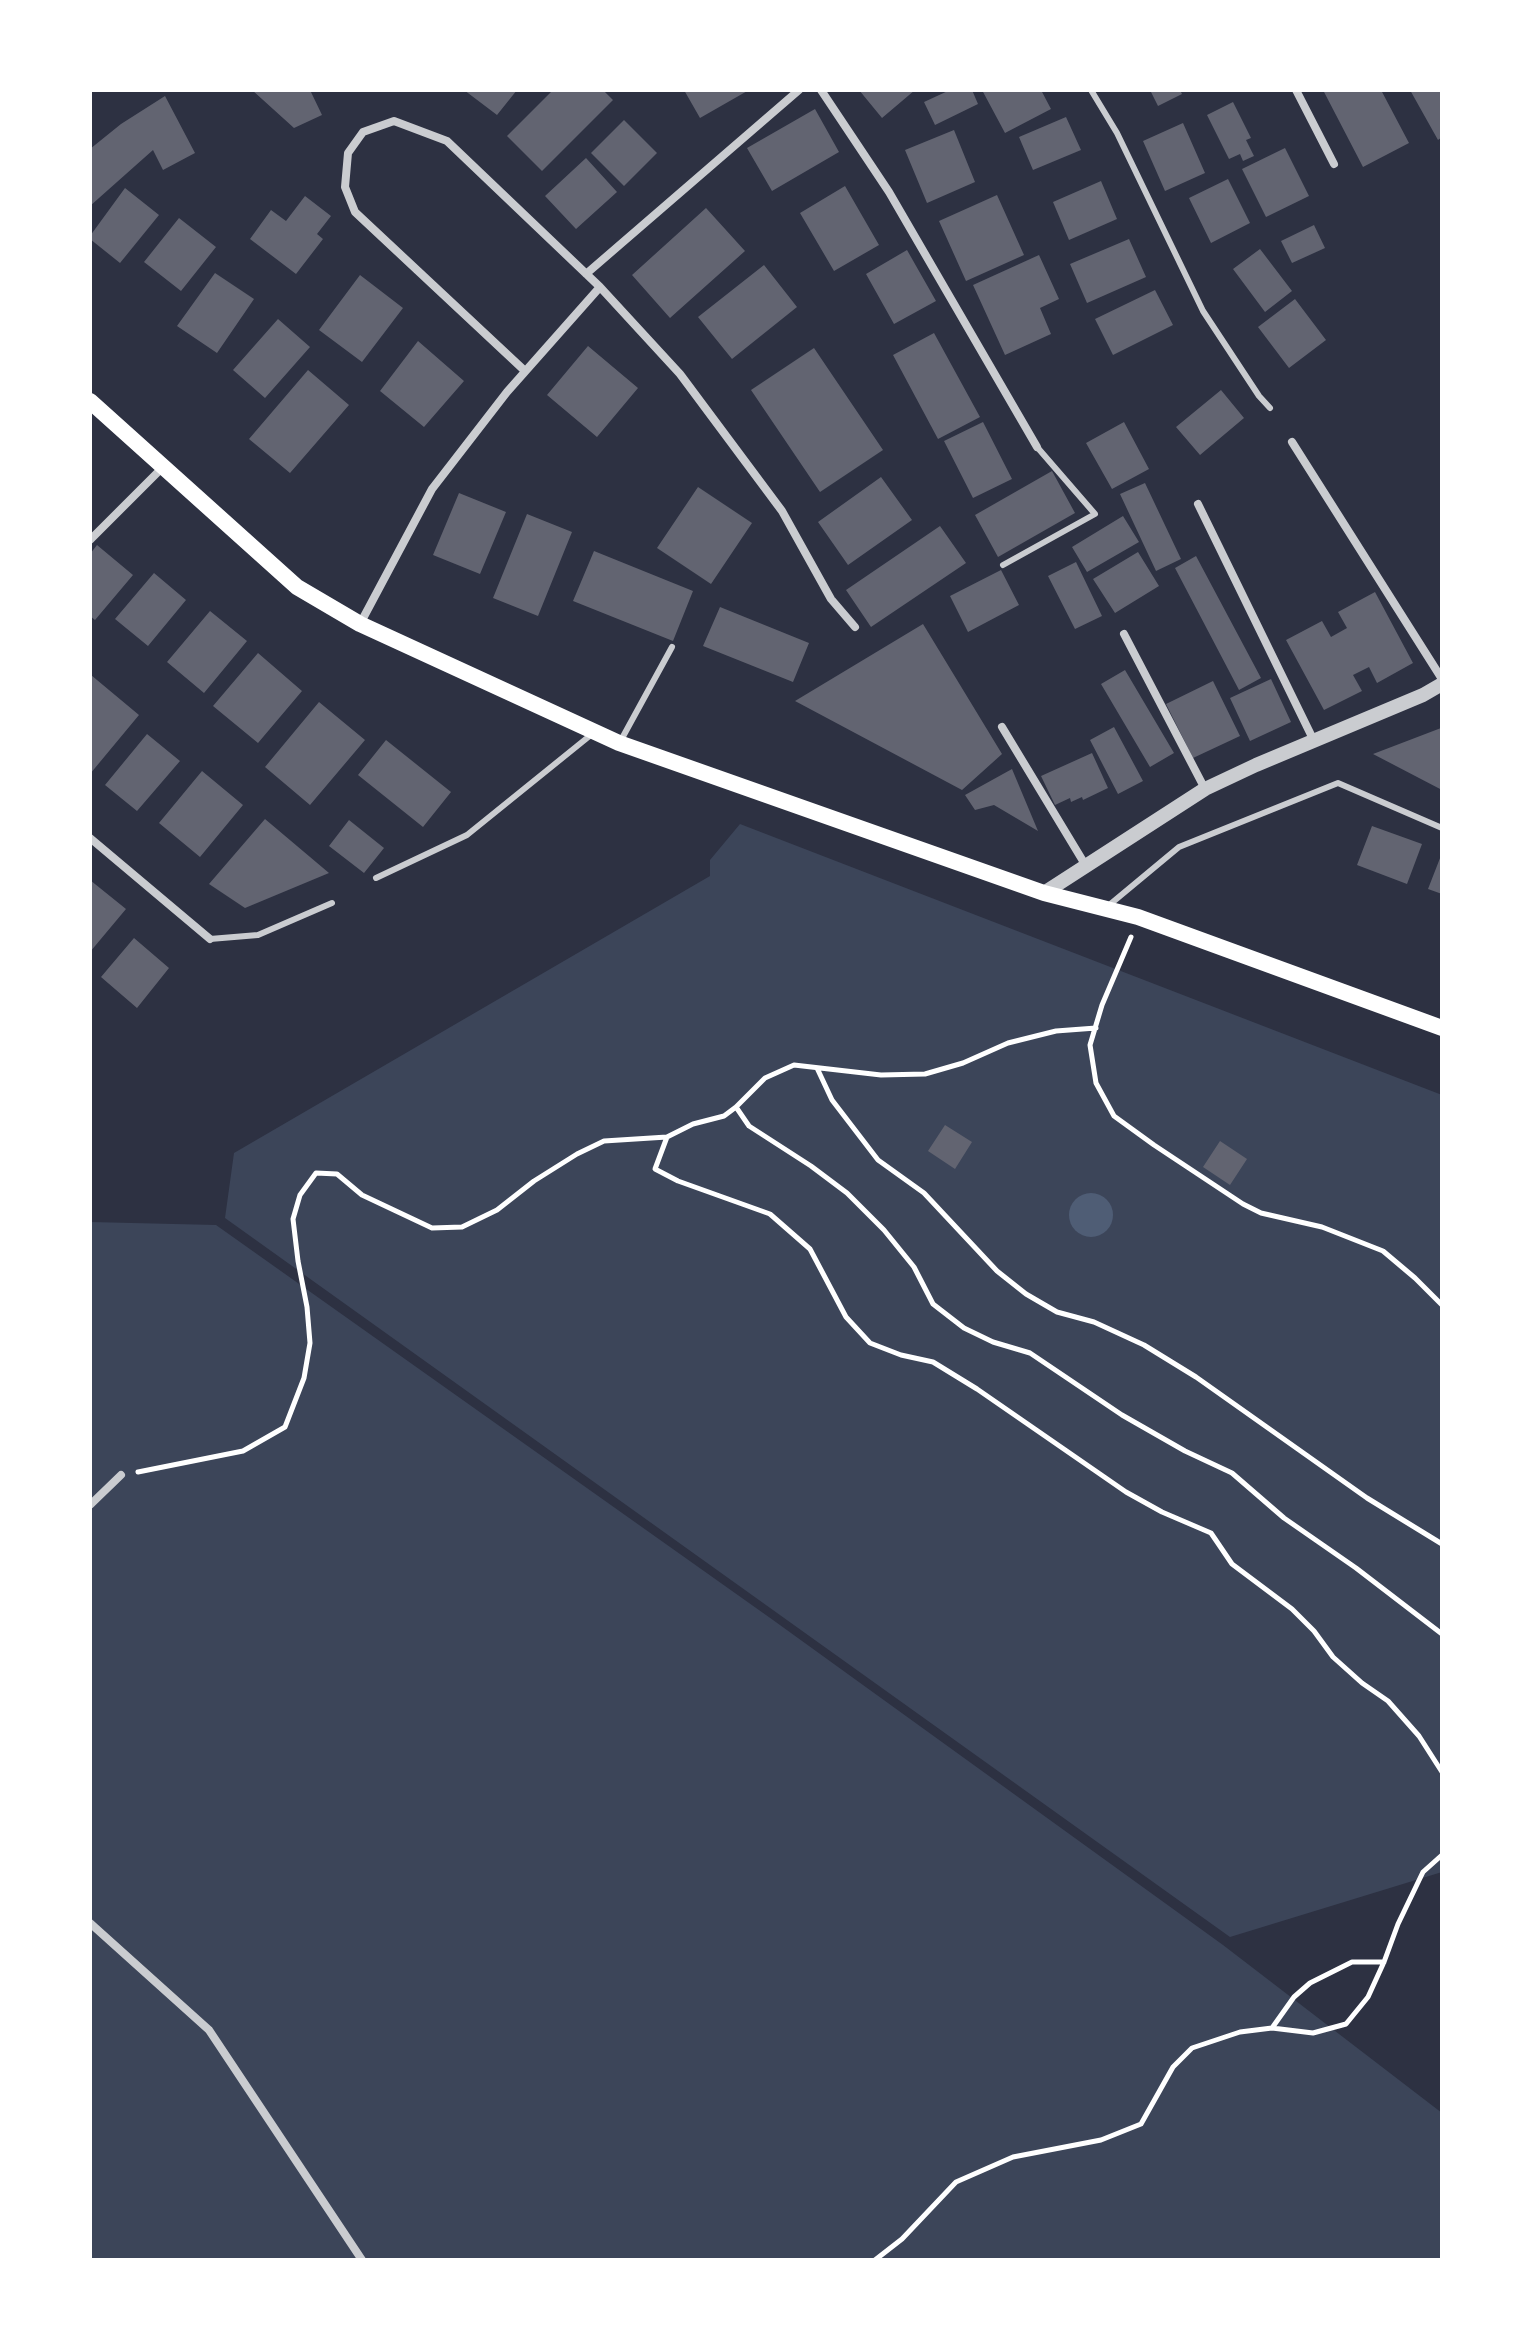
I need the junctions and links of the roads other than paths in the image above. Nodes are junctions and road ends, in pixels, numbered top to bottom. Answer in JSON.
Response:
{"nodes":[{"id":1,"x":799,"y":90,"type":"edge"},
{"id":2,"x":821,"y":90,"type":"edge"},
{"id":3,"x":1091,"y":90,"type":"edge"},
{"id":4,"x":1296,"y":90,"type":"edge"},
{"id":5,"x":1334,"y":164,"type":"dead end"},
{"id":6,"x":586,"y":274,"type":"junction"},
{"id":7,"x":600,"y":287,"type":"junction"},
{"id":8,"x":525,"y":371,"type":"junction"},
{"id":9,"x":92,"y":406,"type":"edge"},
{"id":10,"x":1270,"y":408,"type":"dead end"},
{"id":11,"x":1292,"y":442,"type":"dead end"},
{"id":12,"x":1037,"y":447,"type":"joint"},
{"id":13,"x":163,"y":467,"type":"junction"},
{"id":14,"x":1198,"y":504,"type":"dead end"},
{"id":15,"x":90,"y":540,"type":"edge"},
{"id":16,"x":1003,"y":565,"type":"dead end"},
{"id":17,"x":360,"y":624,"type":"junction"},
{"id":18,"x":855,"y":627,"type":"dead end"},
{"id":19,"x":1124,"y":634,"type":"dead end"},
{"id":20,"x":672,"y":647,"type":"dead end"},
{"id":21,"x":1442,"y":682,"type":"edge"},
{"id":22,"x":1002,"y":727,"type":"dead end"},
{"id":23,"x":595,"y":732,"type":"junction"},
{"id":24,"x":1314,"y":741,"type":"junction"},
{"id":25,"x":619,"y":743,"type":"junction"},
{"id":26,"x":1205,"y":789,"type":"junction"},
{"id":27,"x":1442,"y":828,"type":"edge"},
{"id":28,"x":90,"y":838,"type":"edge"},
{"id":29,"x":1086,"y":866,"type":"junction"},
{"id":30,"x":376,"y":878,"type":"dead end"},
{"id":31,"x":1044,"y":893,"type":"junction"},
{"id":32,"x":332,"y":903,"type":"dead end"},
{"id":33,"x":1105,"y":908,"type":"junction"},
{"id":34,"x":210,"y":939,"type":"joint"},
{"id":35,"x":1442,"y":1028,"type":"edge"},
{"id":36,"x":121,"y":1475,"type":"road end"},
{"id":37,"x":90,"y":1505,"type":"edge"},
{"id":38,"x":90,"y":1923,"type":"edge"},
{"id":39,"x":362,"y":2260,"type":"edge"}],
"edges":[{"from":1,"to":6,"type":"street"},
{"from":2,"to":12,"type":"street"},
{"from":3,"to":10,"type":"lane"},
{"from":4,"to":5,"type":"street"},
{"from":6,"to":7,"type":"street"},
{"from":6,"to":8,"type":"street"},
{"from":7,"to":8,"type":"street"},
{"from":7,"to":18,"type":"street"},
{"from":8,"to":17,"type":"street"},
{"from":9,"to":13,"type":"main road"},
{"from":11,"to":21,"type":"street"},
{"from":12,"to":16,"type":"lane"},
{"from":13,"to":15,"type":"street"},
{"from":13,"to":17,"type":"main road"},
{"from":14,"to":24,"type":"street"},
{"from":17,"to":23,"type":"main road"},
{"from":19,"to":26,"type":"street"},
{"from":20,"to":25,"type":"lane"},
{"from":21,"to":24,"type":"street"},
{"from":22,"to":29,"type":"street"},
{"from":23,"to":25,"type":"main road"},
{"from":23,"to":30,"type":"lane"},
{"from":24,"to":26,"type":"street"},
{"from":25,"to":31,"type":"main road"},
{"from":26,"to":29,"type":"street"},
{"from":27,"to":33,"type":"lane"},
{"from":28,"to":34,"type":"street"},
{"from":29,"to":31,"type":"street"},
{"from":31,"to":33,"type":"main road"},
{"from":32,"to":34,"type":"lane"},
{"from":33,"to":35,"type":"main road"},
{"from":36,"to":37,"type":"street"},
{"from":38,"to":39,"type":"street"}]}
